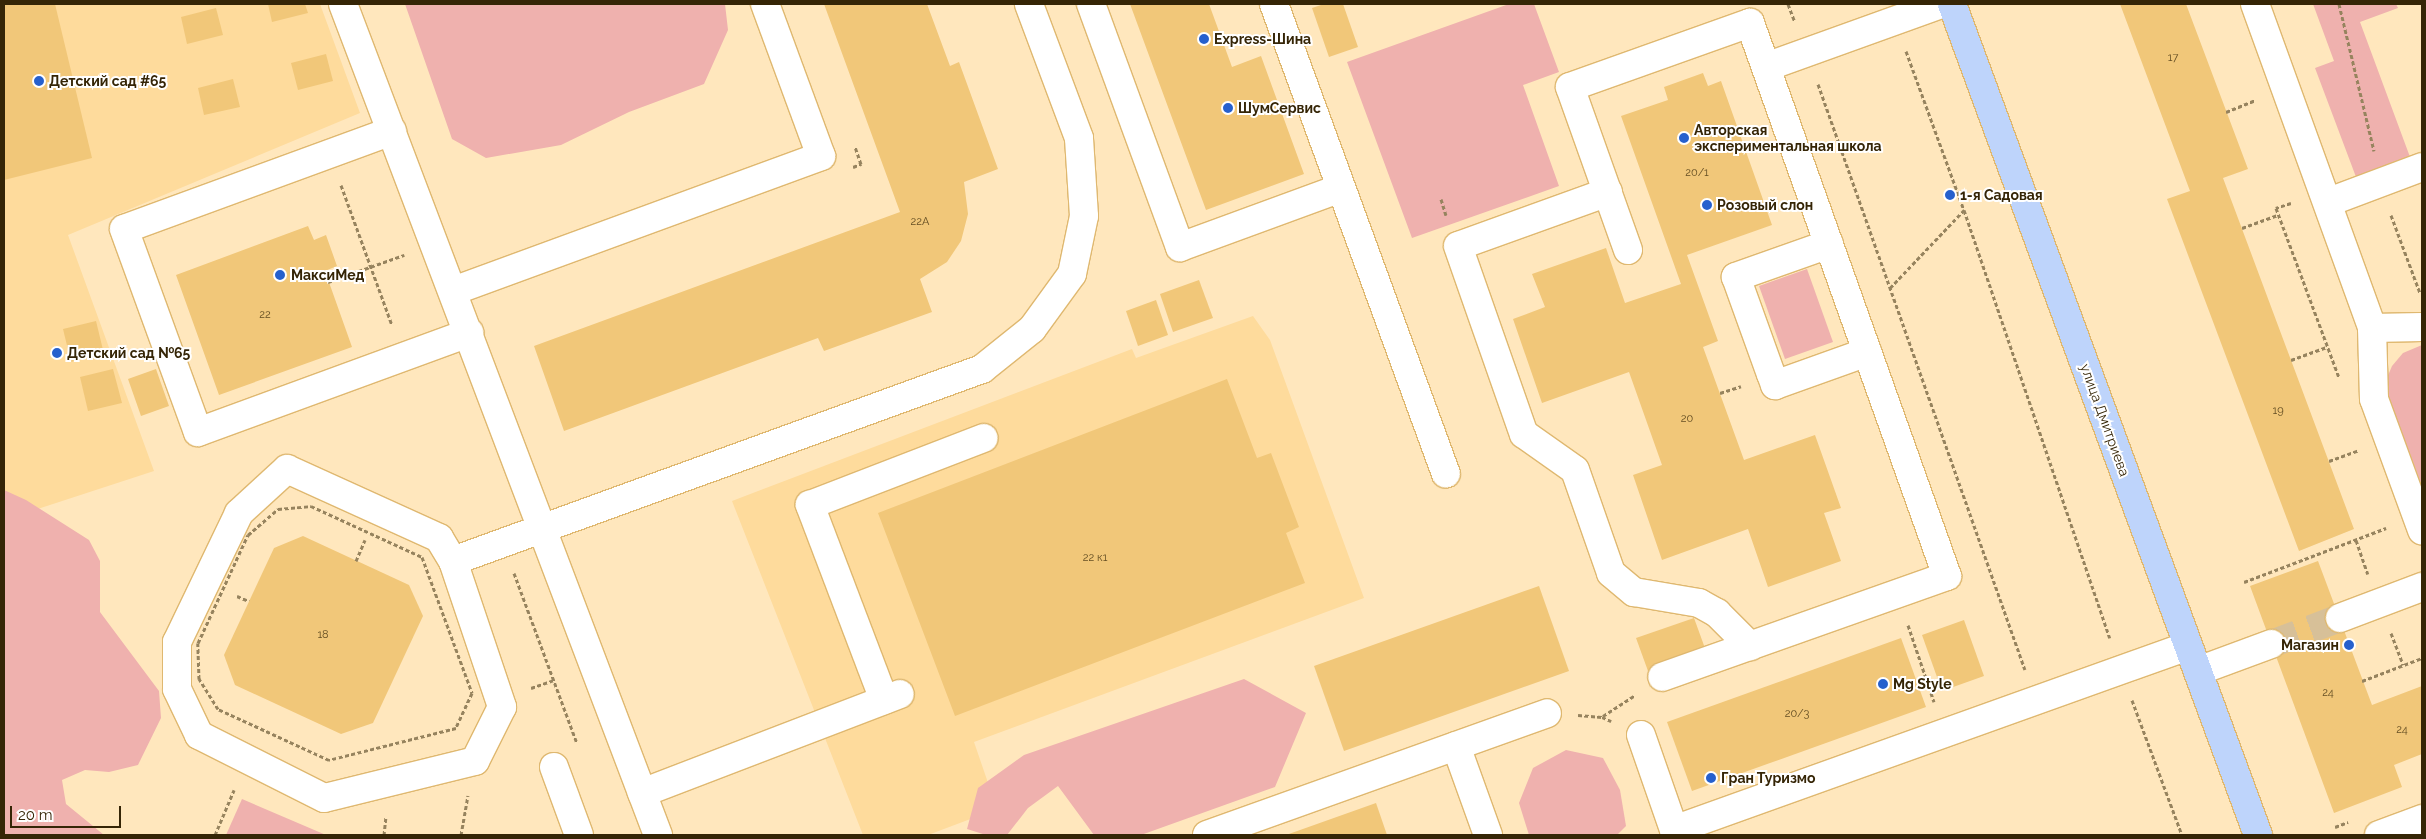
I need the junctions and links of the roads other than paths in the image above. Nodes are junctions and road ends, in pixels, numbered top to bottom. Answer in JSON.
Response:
{"nodes":[{"id":1,"x":343,"y":4,"type":"edge"},
{"id":2,"x":765,"y":4,"type":"edge"},
{"id":3,"x":1029,"y":4,"type":"edge"},
{"id":4,"x":1091,"y":4,"type":"edge"},
{"id":5,"x":1274,"y":4,"type":"edge"},
{"id":6,"x":1941,"y":4,"type":"edge"},
{"id":7,"x":1952,"y":4,"type":"edge"},
{"id":8,"x":2255,"y":4,"type":"edge"},
{"id":9,"x":1766,"y":66,"type":"junction"},
{"id":10,"x":392,"y":131,"type":"junction"},
{"id":11,"x":2422,"y":167,"type":"edge"},
{"id":12,"x":1341,"y":188,"type":"junction"},
{"id":13,"x":1608,"y":192,"type":"junction"},
{"id":14,"x":2329,"y":202,"type":"junction"},
{"id":15,"x":1829,"y":244,"type":"junction"},
{"id":16,"x":1628,"y":250,"type":"dead end"},
{"id":17,"x":453,"y":291,"type":"junction"},
{"id":18,"x":2372,"y":328,"type":"junction"},
{"id":19,"x":2422,"y":328,"type":"edge"},
{"id":20,"x":469,"y":333,"type":"junction"},
{"id":21,"x":1868,"y":352,"type":"junction"},
{"id":22,"x":984,"y":438,"type":"dead end"},
{"id":23,"x":1446,"y":474,"type":"dead end"},
{"id":24,"x":2420,"y":523,"type":"edge"},
{"id":25,"x":542,"y":528,"type":"junction"},
{"id":26,"x":453,"y":561,"type":"junction"},
{"id":27,"x":2422,"y":587,"type":"edge"},
{"id":28,"x":2340,"y":618,"type":"tunnel mouth"},
{"id":29,"x":2271,"y":644,"type":"tunnel mouth"},
{"id":30,"x":1750,"y":646,"type":"junction"},
{"id":31,"x":2188,"y":646,"type":"junction"},
{"id":32,"x":2198,"y":671,"type":"junction"},
{"id":33,"x":1662,"y":677,"type":"road end"},
{"id":34,"x":1547,"y":714,"type":"dead end"},
{"id":35,"x":1641,"y":735,"type":"dead end"},
{"id":36,"x":1456,"y":746,"type":"junction"},
{"id":37,"x":554,"y":767,"type":"dead end"},
{"id":38,"x":642,"y":793,"type":"junction"},
{"id":39,"x":2422,"y":819,"type":"edge"},
{"id":40,"x":579,"y":835,"type":"edge"},
{"id":41,"x":658,"y":835,"type":"edge"},
{"id":42,"x":1207,"y":835,"type":"edge"},
{"id":43,"x":1488,"y":835,"type":"edge"},
{"id":44,"x":2258,"y":835,"type":"edge"},
{"id":45,"x":2379,"y":835,"type":"edge"}],
"edges":[{"from":1,"to":10,"type":"lane"},
{"from":2,"to":17,"type":"lane"},
{"from":3,"to":25,"type":"lane"},
{"from":4,"to":12,"type":"lane"},
{"from":5,"to":12,"type":"lane"},
{"from":6,"to":9,"type":"lane"},
{"from":7,"to":31,"type":"main road","name":"улица Дмитриева"},
{"from":8,"to":14,"type":"lane"},
{"from":9,"to":13,"type":"lane"},
{"from":9,"to":15,"type":"lane"},
{"from":10,"to":17,"type":"lane"},
{"from":10,"to":20,"type":"lane"},
{"from":11,"to":14,"type":"lane"},
{"from":12,"to":23,"type":"lane"},
{"from":13,"to":16,"type":"lane"},
{"from":13,"to":30,"type":"lane"},
{"from":14,"to":18,"type":"lane"},
{"from":15,"to":21,"type":"lane"},
{"from":15,"to":21,"type":"lane"},
{"from":17,"to":20,"type":"lane"},
{"from":18,"to":19,"type":"lane"},
{"from":18,"to":24,"type":"lane"},
{"from":20,"to":25,"type":"lane"},
{"from":21,"to":30,"type":"lane"},
{"from":22,"to":38,"type":"lane"},
{"from":25,"to":26,"type":"lane"},
{"from":25,"to":38,"type":"lane"},
{"from":26,"to":26,"type":"lane"},
{"from":27,"to":28,"type":"lane"},
{"from":29,"to":32,"type":"lane"},
{"from":30,"to":33,"type":"lane"},
{"from":31,"to":32,"type":"main road","name":"улица Дмитриева"},
{"from":31,"to":35,"type":"lane"},
{"from":32,"to":44,"type":"main road","name":"улица Дмитриева"},
{"from":34,"to":36,"type":"lane"},
{"from":36,"to":42,"type":"lane"},
{"from":36,"to":43,"type":"lane"},
{"from":37,"to":40,"type":"lane"},
{"from":38,"to":41,"type":"lane"},
{"from":39,"to":45,"type":"lane"}]}
